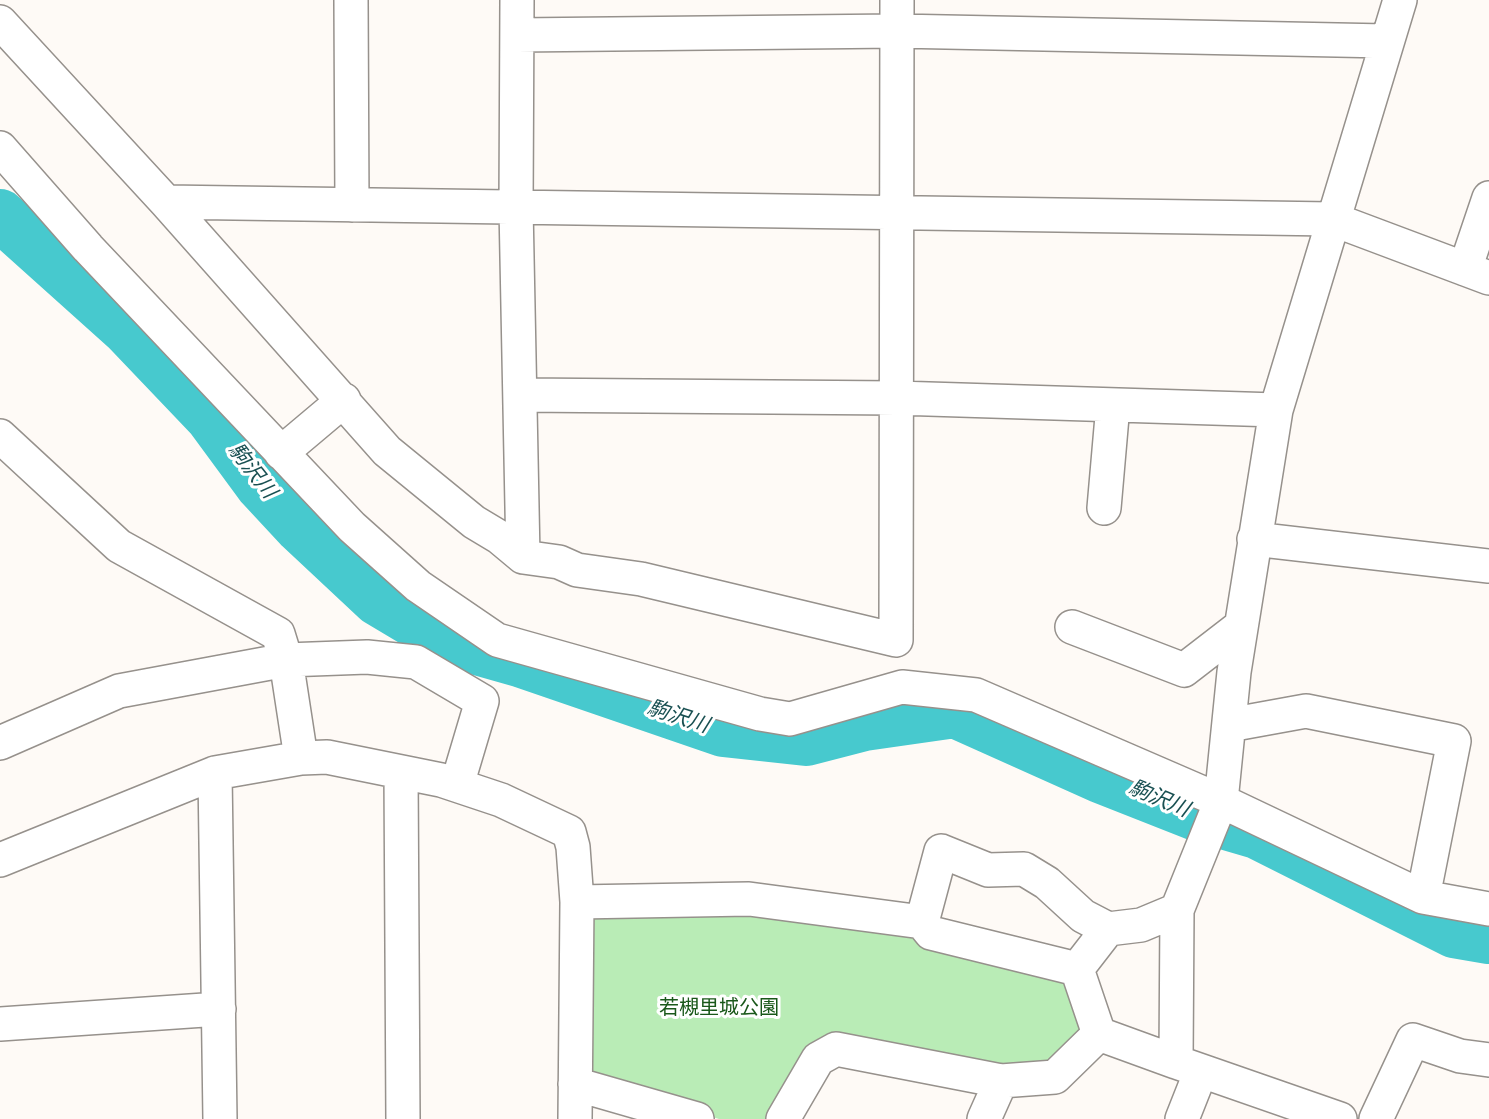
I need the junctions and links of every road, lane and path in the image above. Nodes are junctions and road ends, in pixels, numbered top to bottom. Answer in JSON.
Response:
{"nodes":[{"id":1,"x":351,"y":0,"type":"edge"},
{"id":2,"x":517,"y":0,"type":"edge"},
{"id":3,"x":1400,"y":0,"type":"edge"},
{"id":4,"x":897,"y":15,"type":"edge"},
{"id":5,"x":0,"y":22,"type":"edge"},
{"id":6,"x":517,"y":35,"type":"junction"},
{"id":7,"x":1386,"y":41,"type":"junction"},
{"id":8,"x":0,"y":148,"type":"edge"},
{"id":9,"x":1489,"y":198,"type":"edge"},
{"id":10,"x":166,"y":202,"type":"junction"},
{"id":11,"x":352,"y":205,"type":"junction"},
{"id":12,"x":516,"y":207,"type":"junction"},
{"id":13,"x":896,"y":215,"type":"junction"},
{"id":14,"x":1332,"y":219,"type":"junction"},
{"id":15,"x":1477,"y":273,"type":"edge"},
{"id":16,"x":520,"y":395,"type":"junction"},
{"id":17,"x":897,"y":398,"type":"junction"},
{"id":18,"x":344,"y":400,"type":"junction"},
{"id":19,"x":1113,"y":405,"type":"junction"},
{"id":20,"x":1276,"y":410,"type":"junction"},
{"id":21,"x":0,"y":436,"type":"edge"},
{"id":22,"x":281,"y":453,"type":"junction"},
{"id":23,"x":1104,"y":508,"type":"dead end"},
{"id":24,"x":1254,"y":539,"type":"junction"},
{"id":25,"x":523,"y":557,"type":"junction"},
{"id":26,"x":1489,"y":566,"type":"edge"},
{"id":27,"x":1072,"y":627,"type":"dead end"},
{"id":28,"x":1241,"y":627,"type":"junction"},
{"id":29,"x":896,"y":640,"type":"junction"},
{"id":30,"x":286,"y":660,"type":"junction"},
{"id":31,"x":902,"y":687,"type":"junction"},
{"id":32,"x":1229,"y":725,"type":"junction"},
{"id":33,"x":0,"y":743,"type":"edge"},
{"id":34,"x":301,"y":758,"type":"junction"},
{"id":35,"x":401,"y":772,"type":"junction"},
{"id":36,"x":215,"y":773,"type":"junction"},
{"id":37,"x":457,"y":785,"type":"junction"},
{"id":38,"x":1221,"y":801,"type":"junction"},
{"id":39,"x":0,"y":860,"type":"edge"},
{"id":40,"x":1423,"y":897,"type":"junction"},
{"id":41,"x":577,"y":902,"type":"junction"},
{"id":42,"x":1489,"y":909,"type":"edge"},
{"id":43,"x":1177,"y":910,"type":"junction"},
{"id":44,"x":922,"y":922,"type":"junction"},
{"id":45,"x":1108,"y":929,"type":"junction"},
{"id":46,"x":1077,"y":969,"type":"junction"},
{"id":47,"x":219,"y":1009,"type":"junction"},
{"id":48,"x":0,"y":1024,"type":"edge"},
{"id":49,"x":1099,"y":1034,"type":"junction"},
{"id":50,"x":1489,"y":1060,"type":"edge"},
{"id":51,"x":1188,"y":1066,"type":"junction"},
{"id":52,"x":1001,"y":1081,"type":"junction"},
{"id":53,"x":574,"y":1084,"type":"junction"},
{"id":54,"x":220,"y":1119,"type":"edge"},
{"id":55,"x":404,"y":1119,"type":"edge"},
{"id":56,"x":575,"y":1119,"type":"edge"},
{"id":57,"x":697,"y":1119,"type":"edge"},
{"id":58,"x":783,"y":1119,"type":"edge"},
{"id":59,"x":984,"y":1119,"type":"edge"},
{"id":60,"x":1182,"y":1119,"type":"edge"},
{"id":61,"x":1340,"y":1119,"type":"edge"},
{"id":62,"x":1376,"y":1119,"type":"edge"}],
"edges":[{"from":1,"to":11,"type":"street"},
{"from":2,"to":6,"type":"street"},
{"from":3,"to":7,"type":"street"},
{"from":4,"to":6,"type":"street"},
{"from":4,"to":7,"type":"street"},
{"from":4,"to":13,"type":"street"},
{"from":5,"to":10,"type":"street"},
{"from":6,"to":12,"type":"street"},
{"from":7,"to":14,"type":"street"},
{"from":8,"to":22,"type":"street"},
{"from":9,"to":15,"type":"street"},
{"from":10,"to":11,"type":"street"},
{"from":10,"to":18,"type":"street"},
{"from":11,"to":12,"type":"street"},
{"from":12,"to":13,"type":"street"},
{"from":12,"to":16,"type":"street"},
{"from":13,"to":14,"type":"street"},
{"from":13,"to":17,"type":"street"},
{"from":14,"to":15,"type":"street"},
{"from":14,"to":20,"type":"street"},
{"from":16,"to":17,"type":"street"},
{"from":16,"to":25,"type":"street"},
{"from":17,"to":19,"type":"street"},
{"from":17,"to":29,"type":"street"},
{"from":18,"to":22,"type":"street"},
{"from":18,"to":25,"type":"street"},
{"from":19,"to":20,"type":"street"},
{"from":19,"to":23,"type":"street"},
{"from":20,"to":24,"type":"street"},
{"from":21,"to":30,"type":"street"},
{"from":22,"to":31,"type":"street"},
{"from":24,"to":26,"type":"street"},
{"from":24,"to":28,"type":"street"},
{"from":25,"to":29,"type":"street"},
{"from":27,"to":28,"type":"street"},
{"from":28,"to":32,"type":"street"},
{"from":29,"to":31,"type":"street"},
{"from":30,"to":33,"type":"street"},
{"from":30,"to":34,"type":"street"},
{"from":30,"to":37,"type":"street"},
{"from":31,"to":38,"type":"street"},
{"from":32,"to":38,"type":"street"},
{"from":32,"to":40,"type":"street"},
{"from":34,"to":35,"type":"street"},
{"from":34,"to":36,"type":"street"},
{"from":35,"to":37,"type":"street"},
{"from":35,"to":55,"type":"street"},
{"from":36,"to":39,"type":"street"},
{"from":36,"to":47,"type":"street"},
{"from":37,"to":41,"type":"street"},
{"from":38,"to":40,"type":"street"},
{"from":38,"to":43,"type":"street"},
{"from":40,"to":42,"type":"street"},
{"from":41,"to":44,"type":"street"},
{"from":41,"to":53,"type":"street"},
{"from":43,"to":45,"type":"street"},
{"from":43,"to":51,"type":"street"},
{"from":44,"to":45,"type":"street"},
{"from":44,"to":46,"type":"street"},
{"from":45,"to":46,"type":"street"},
{"from":46,"to":49,"type":"street"},
{"from":47,"to":48,"type":"street"},
{"from":47,"to":54,"type":"street"},
{"from":49,"to":51,"type":"street"},
{"from":49,"to":52,"type":"street"},
{"from":50,"to":62,"type":"street"},
{"from":51,"to":60,"type":"street"},
{"from":51,"to":61,"type":"street"},
{"from":52,"to":58,"type":"street"},
{"from":52,"to":59,"type":"street"},
{"from":53,"to":56,"type":"street"},
{"from":53,"to":57,"type":"street"}]}
